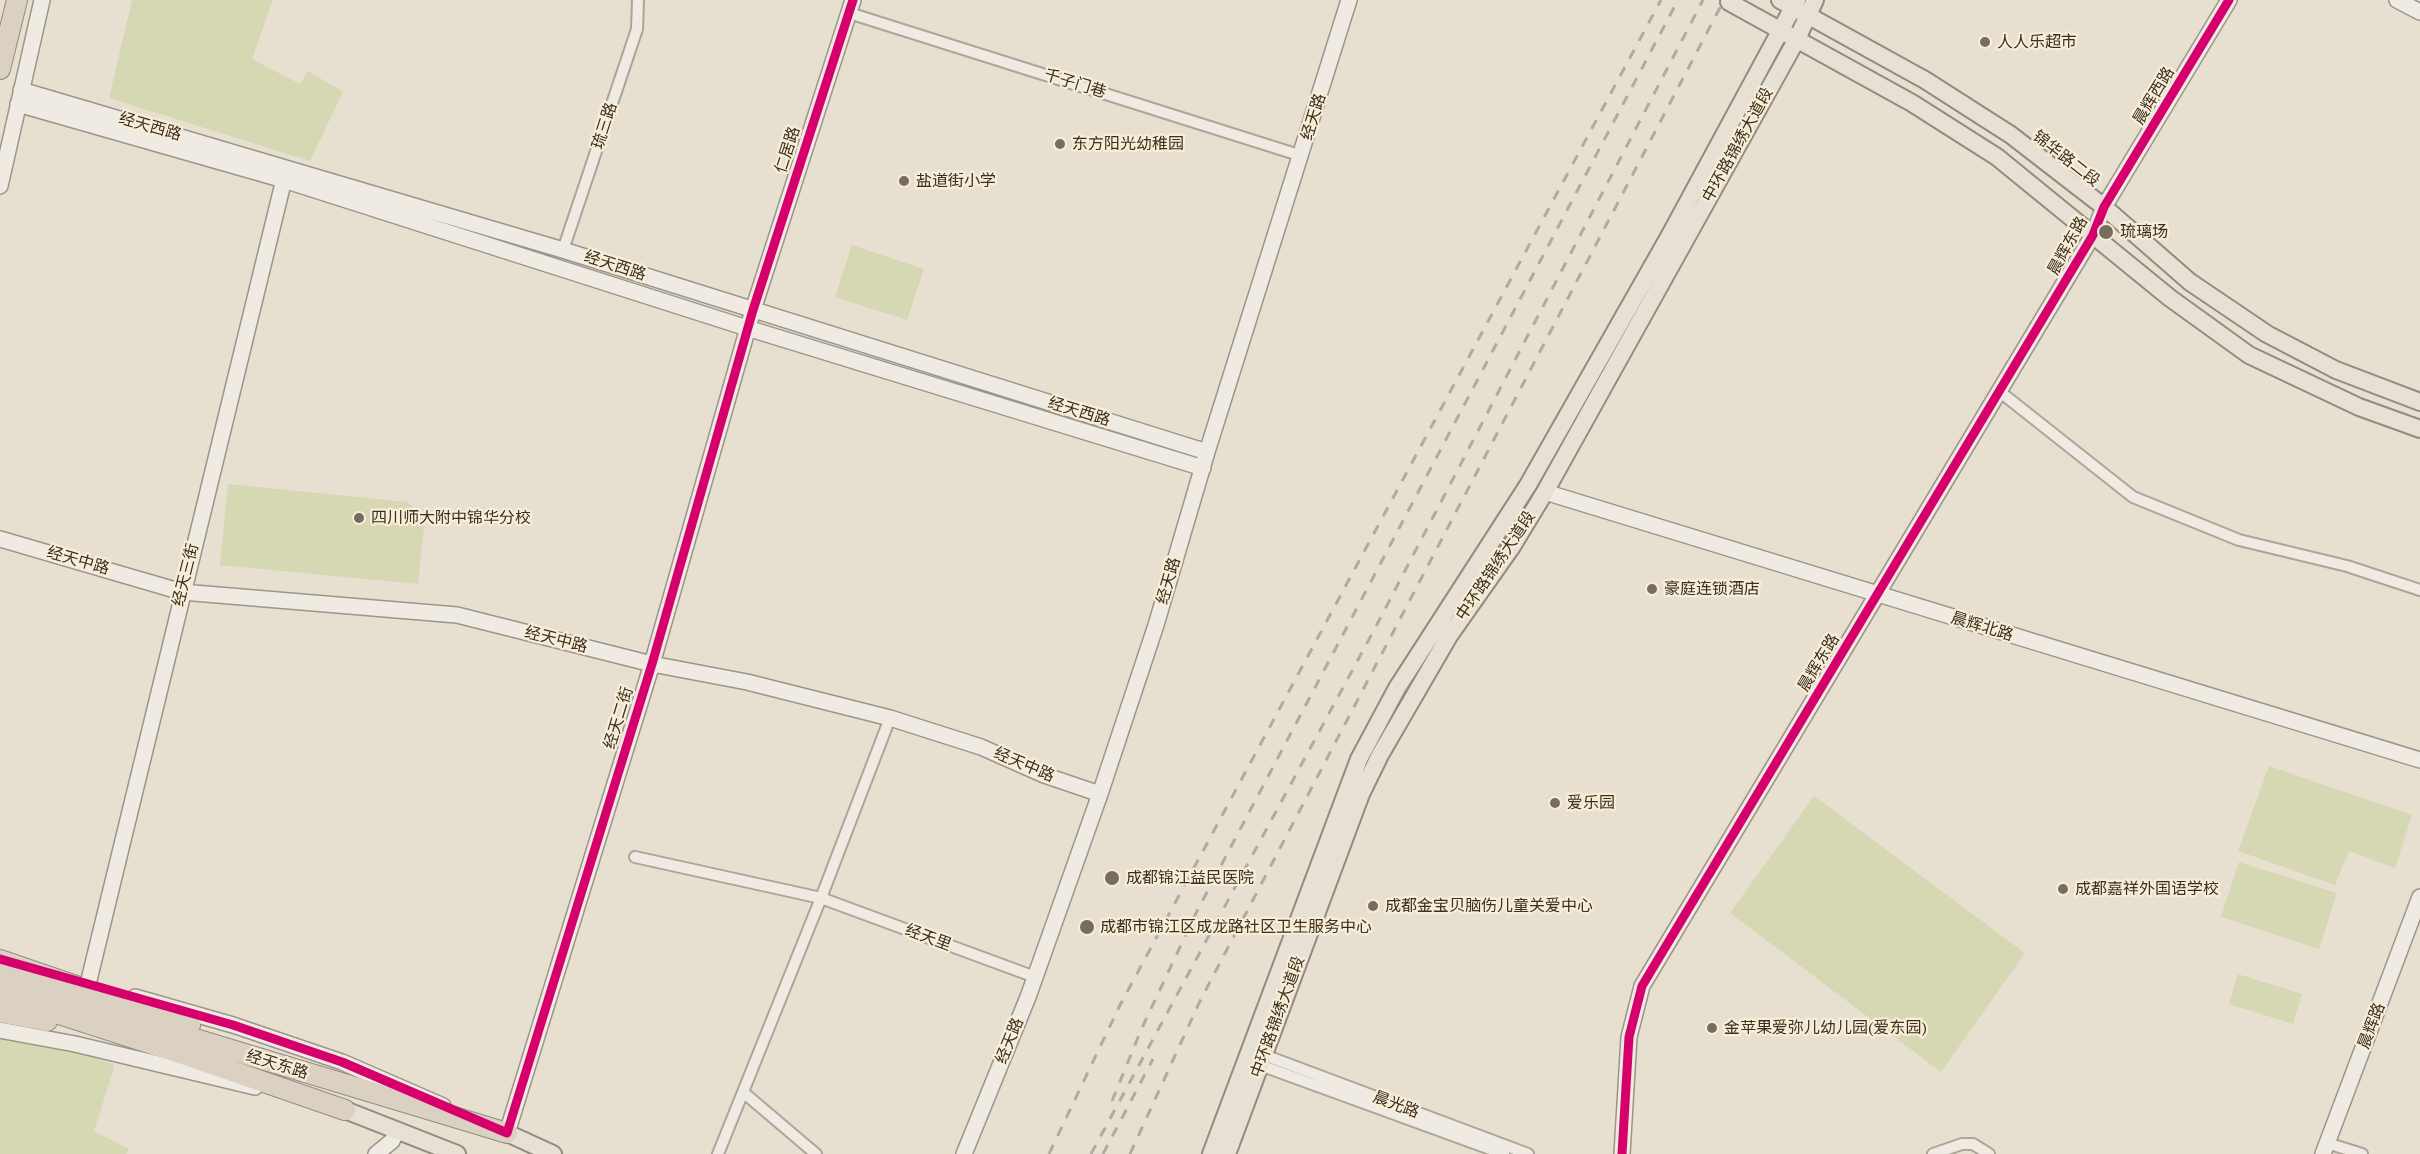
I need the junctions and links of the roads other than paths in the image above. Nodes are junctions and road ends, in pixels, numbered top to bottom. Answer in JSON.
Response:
{"nodes":[{"id":1,"x":17,"y":0,"type":"edge"},
{"id":2,"x":42,"y":0,"type":"edge"},
{"id":3,"x":638,"y":0,"type":"edge"},
{"id":4,"x":1349,"y":0,"type":"edge"},
{"id":5,"x":2229,"y":0,"type":"edge"},
{"id":6,"x":2397,"y":0,"type":"edge"},
{"id":7,"x":1729,"y":2,"type":"dead end"},
{"id":8,"x":1799,"y":4,"type":"edge"},
{"id":9,"x":850,"y":6,"type":"edge"},
{"id":10,"x":2420,"y":12,"type":"edge"},
{"id":11,"x":1789,"y":35,"type":"junction"},
{"id":12,"x":0,"y":67,"type":"edge"},
{"id":13,"x":20,"y":97,"type":"junction"},
{"id":14,"x":1302,"y":156,"type":"junction"},
{"id":15,"x":286,"y":173,"type":"junction"},
{"id":16,"x":0,"y":186,"type":"edge"},
{"id":17,"x":2104,"y":207,"type":"junction"},
{"id":18,"x":2093,"y":235,"type":"junction"},
{"id":19,"x":563,"y":250,"type":"junction"},
{"id":20,"x":753,"y":310,"type":"junction"},
{"id":21,"x":747,"y":328,"type":"junction"},
{"id":22,"x":1999,"y":391,"type":"junction"},
{"id":23,"x":2420,"y":402,"type":"edge"},
{"id":24,"x":2420,"y":429,"type":"edge"},
{"id":25,"x":1207,"y":452,"type":"junction"},
{"id":26,"x":1203,"y":468,"type":"junction"},
{"id":27,"x":1545,"y":492,"type":"junction"},
{"id":28,"x":0,"y":538,"type":"edge"},
{"id":29,"x":2420,"y":590,"type":"edge"},
{"id":30,"x":182,"y":592,"type":"junction"},
{"id":31,"x":1878,"y":595,"type":"junction"},
{"id":32,"x":651,"y":664,"type":"junction"},
{"id":33,"x":890,"y":718,"type":"junction"},
{"id":34,"x":2420,"y":760,"type":"edge"},
{"id":35,"x":1100,"y":794,"type":"junction"},
{"id":36,"x":635,"y":857,"type":"dead end"},
{"id":37,"x":2420,"y":897,"type":"edge"},
{"id":38,"x":821,"y":898,"type":"junction"},
{"id":39,"x":0,"y":959,"type":"edge"},
{"id":40,"x":1035,"y":977,"type":"junction"},
{"id":41,"x":0,"y":980,"type":"edge"},
{"id":42,"x":88,"y":984,"type":"junction"},
{"id":43,"x":0,"y":995,"type":"edge"},
{"id":44,"x":0,"y":1012,"type":"edge"},
{"id":45,"x":0,"y":1030,"type":"edge"},
{"id":46,"x":180,"y":1053,"type":"junction"},
{"id":47,"x":1262,"y":1060,"type":"junction"},
{"id":48,"x":742,"y":1092,"type":"junction"},
{"id":49,"x":419,"y":1106,"type":"junction"},
{"id":50,"x":345,"y":1110,"type":"junction"},
{"id":51,"x":397,"y":1131,"type":"junction"},
{"id":52,"x":507,"y":1133,"type":"junction"},
{"id":53,"x":2325,"y":1149,"type":"edge"},
{"id":54,"x":376,"y":1154,"type":"edge"},
{"id":55,"x":457,"y":1154,"type":"edge"},
{"id":56,"x":553,"y":1154,"type":"edge"},
{"id":57,"x":718,"y":1154,"type":"edge"},
{"id":58,"x":816,"y":1154,"type":"edge"},
{"id":59,"x":964,"y":1154,"type":"edge"},
{"id":60,"x":1211,"y":1154,"type":"edge"},
{"id":61,"x":1227,"y":1154,"type":"edge"},
{"id":62,"x":1504,"y":1154,"type":"edge"},
{"id":63,"x":1528,"y":1154,"type":"edge"},
{"id":64,"x":1622,"y":1154,"type":"edge"},
{"id":65,"x":1933,"y":1154,"type":"edge"},
{"id":66,"x":1989,"y":1154,"type":"edge"},
{"id":67,"x":2362,"y":1154,"type":"edge"}],
"edges":[{"from":1,"to":12,"type":"highway"},
{"from":2,"to":13,"type":"street"},
{"from":3,"to":19,"type":"street","name":"琉三路"},
{"from":4,"to":14,"type":"street","name":"经天路"},
{"from":5,"to":17,"type":"street","name":"晨辉西路"},
{"from":6,"to":10,"type":"street"},
{"from":7,"to":11,"type":"main road"},
{"from":8,"to":11,"type":"main road","name":"中环路锦绣大道段"},
{"from":8,"to":17,"type":"main road","name":"锦华路二段"},
{"from":9,"to":14,"type":"street","name":"千子门巷"},
{"from":9,"to":20,"type":"street","name":"仁居路"},
{"from":11,"to":18,"type":"main road"},
{"from":11,"to":27,"type":"main road","name":"中环路锦绣大道段"},
{"from":11,"to":60,"type":"main road","name":"中环路锦绣大道段"},
{"from":13,"to":15,"type":"street","name":"经天西路"},
{"from":13,"to":16,"type":"street"},
{"from":14,"to":25,"type":"street","name":"经天路"},
{"from":15,"to":19,"type":"street","name":"经天西路"},
{"from":15,"to":21,"type":"street","name":"经天西路"},
{"from":15,"to":30,"type":"street","name":"经天三街"},
{"from":17,"to":18,"type":"street","name":"晨辉东路"},
{"from":17,"to":23,"type":"main road","name":"锦华路二段"},
{"from":18,"to":22,"type":"street","name":"晨辉东路"},
{"from":18,"to":24,"type":"main road"},
{"from":19,"to":20,"type":"street","name":"经天西路"},
{"from":20,"to":21,"type":"street","name":"经天二街"},
{"from":20,"to":25,"type":"street","name":"经天西路"},
{"from":21,"to":26,"type":"street","name":"经天西路"},
{"from":21,"to":32,"type":"street","name":"经天二街"},
{"from":22,"to":29,"type":"street"},
{"from":22,"to":31,"type":"street","name":"晨辉东路"},
{"from":25,"to":26,"type":"street","name":"经天路"},
{"from":26,"to":35,"type":"street","name":"经天路"},
{"from":27,"to":31,"type":"street","name":"晨辉北路"},
{"from":27,"to":47,"type":"main road","name":"中环路锦绣大道段"},
{"from":28,"to":30,"type":"street","name":"经天中路"},
{"from":30,"to":32,"type":"street","name":"经天中路"},
{"from":30,"to":42,"type":"street","name":"经天三街"},
{"from":31,"to":34,"type":"street","name":"晨辉北路"},
{"from":31,"to":64,"type":"street","name":"晨辉东路"},
{"from":32,"to":33,"type":"street","name":"经天中路"},
{"from":32,"to":52,"type":"street","name":"经天二街"},
{"from":33,"to":35,"type":"street","name":"经天中路"},
{"from":33,"to":38,"type":"street"},
{"from":35,"to":40,"type":"street","name":"经天路"},
{"from":36,"to":38,"type":"street","name":"经天里"},
{"from":37,"to":53,"type":"street","name":"晨辉路"},
{"from":38,"to":40,"type":"street","name":"经天里"},
{"from":38,"to":48,"type":"street"},
{"from":39,"to":42,"type":"street"},
{"from":39,"to":49,"type":"highway"},
{"from":40,"to":59,"type":"street","name":"经天路"},
{"from":41,"to":49,"type":"highway","name":"经天东路"},
{"from":42,"to":52,"type":"street"},
{"from":43,"to":46,"type":"highway","name":"经天东路"},
{"from":44,"to":46,"type":"highway"},
{"from":45,"to":50,"type":"street"},
{"from":46,"to":50,"type":"highway","name":"经天东路"},
{"from":47,"to":61,"type":"main road","name":"中环路锦绣大道段"},
{"from":47,"to":62,"type":"street","name":"晨光路"},
{"from":47,"to":63,"type":"street","name":"晨光路"},
{"from":48,"to":57,"type":"street"},
{"from":48,"to":58,"type":"street"},
{"from":49,"to":52,"type":"highway","name":"经天东路"},
{"from":50,"to":51,"type":"main road","name":"经天东路"},
{"from":51,"to":54,"type":"street"},
{"from":51,"to":55,"type":"main road","name":"经天东路"},
{"from":52,"to":56,"type":"main road","name":"经天东路"},
{"from":53,"to":67,"type":"street"},
{"from":65,"to":66,"type":"street"}]}
